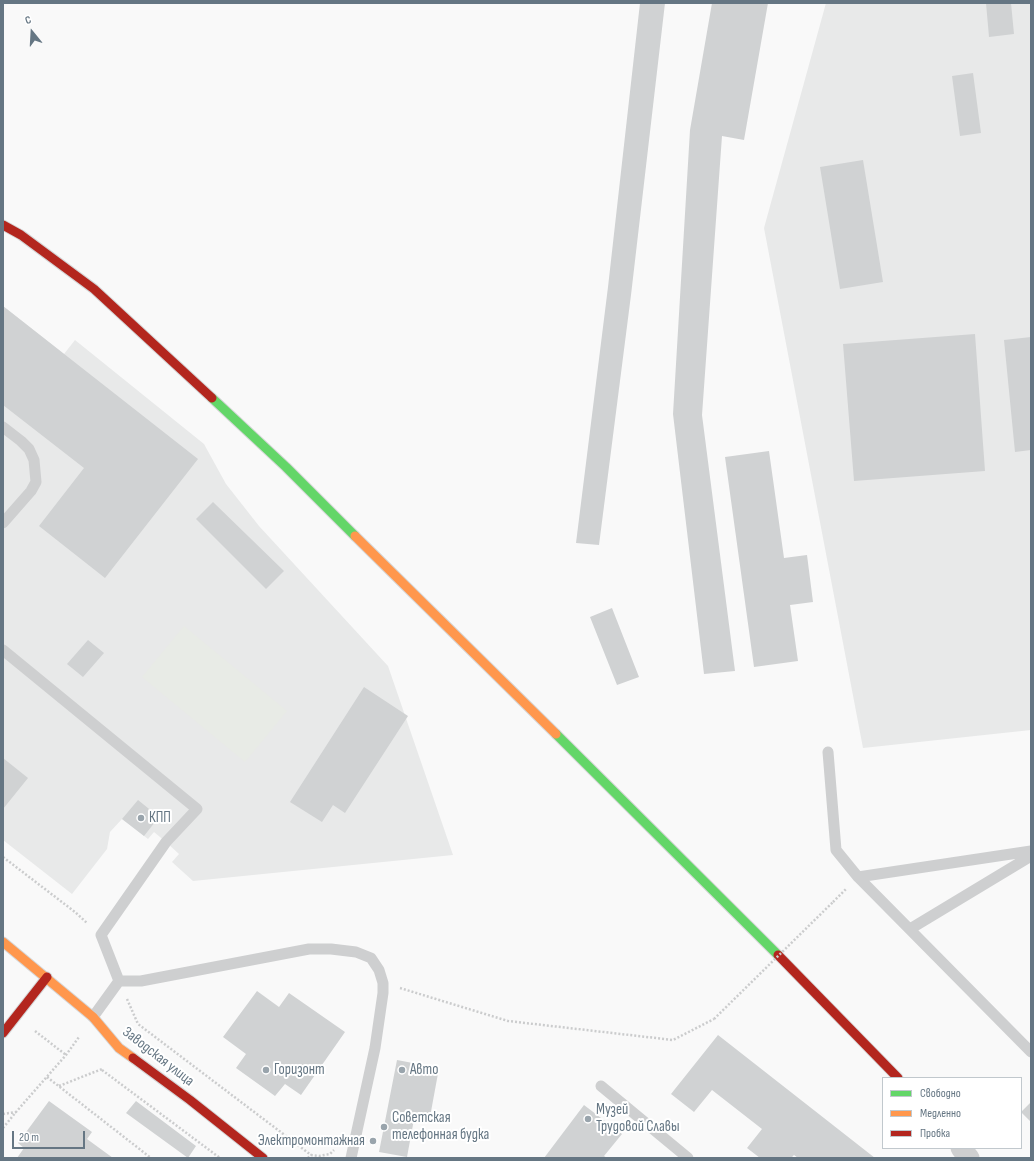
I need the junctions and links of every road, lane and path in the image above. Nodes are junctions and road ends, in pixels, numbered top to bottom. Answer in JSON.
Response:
{"nodes":[{"id":1,"x":3,"y":226,"type":"edge"},
{"id":2,"x":3,"y":427,"type":"edge"},
{"id":3,"x":3,"y":523,"type":"edge"},
{"id":4,"x":3,"y":650,"type":"edge"},
{"id":5,"x":828,"y":752,"type":"dead end"},
{"id":6,"x":1031,"y":851,"type":"edge"},
{"id":7,"x":1031,"y":856,"type":"edge"},
{"id":8,"x":3,"y":857,"type":"edge"},
{"id":9,"x":858,"y":877,"type":"junction"},
{"id":10,"x":833,"y":902,"type":"dead end"},
{"id":11,"x":910,"y":929,"type":"junction"},
{"id":12,"x":101,"y":935,"type":"junction"},
{"id":13,"x":3,"y":942,"type":"edge"},
{"id":14,"x":47,"y":977,"type":"junction"},
{"id":15,"x":119,"y":981,"type":"junction"},
{"id":16,"x":383,"y":983,"type":"junction"},
{"id":17,"x":93,"y":1016,"type":"junction"},
{"id":18,"x":3,"y":1033,"type":"edge"},
{"id":19,"x":1031,"y":1052,"type":"edge"},
{"id":20,"x":47,"y":1077,"type":"junction"},
{"id":21,"x":897,"y":1077,"type":"edge"},
{"id":22,"x":58,"y":1086,"type":"junction"},
{"id":23,"x":601,"y":1086,"type":"dead end"},
{"id":24,"x":16,"y":1112,"type":"junction"},
{"id":25,"x":3,"y":1114,"type":"edge"},
{"id":26,"x":3,"y":1128,"type":"edge"},
{"id":27,"x":962,"y":1149,"type":"edge"},
{"id":28,"x":311,"y":1155,"type":"dead end"},
{"id":29,"x":151,"y":1158,"type":"edge"},
{"id":30,"x":220,"y":1158,"type":"edge"},
{"id":31,"x":263,"y":1158,"type":"edge"},
{"id":32,"x":351,"y":1158,"type":"edge"},
{"id":33,"x":688,"y":1158,"type":"edge"},
{"id":34,"x":969,"y":1158,"type":"edge"}],
"edges":[{"from":1,"to":21,"type":"street"},
{"from":2,"to":3,"type":"lane"},
{"from":4,"to":12,"type":"lane"},
{"from":5,"to":9,"type":"lane"},
{"from":6,"to":9,"type":"lane"},
{"from":7,"to":11,"type":"lane"},
{"from":8,"to":12,"type":"path"},
{"from":9,"to":11,"type":"lane"},
{"from":10,"to":16,"type":"path","bridge":true},
{"from":11,"to":19,"type":"lane"},
{"from":12,"to":15,"type":"lane"},
{"from":13,"to":14,"type":"street","name":"Заводская улица"},
{"from":14,"to":17,"type":"street","name":"Заводская улица"},
{"from":14,"to":18,"type":"street"},
{"from":15,"to":16,"type":"lane"},
{"from":15,"to":17,"type":"lane"},
{"from":15,"to":28,"type":"path"},
{"from":16,"to":32,"type":"lane"},
{"from":17,"to":20,"type":"path"},
{"from":17,"to":31,"type":"street","name":"Заводская улица"},
{"from":20,"to":22,"type":"path"},
{"from":20,"to":24,"type":"path"},
{"from":22,"to":29,"type":"path"},
{"from":22,"to":30,"type":"path"},
{"from":23,"to":33,"type":"lane"},
{"from":24,"to":25,"type":"path"},
{"from":24,"to":26,"type":"path"},
{"from":27,"to":34,"type":"street"}]}
